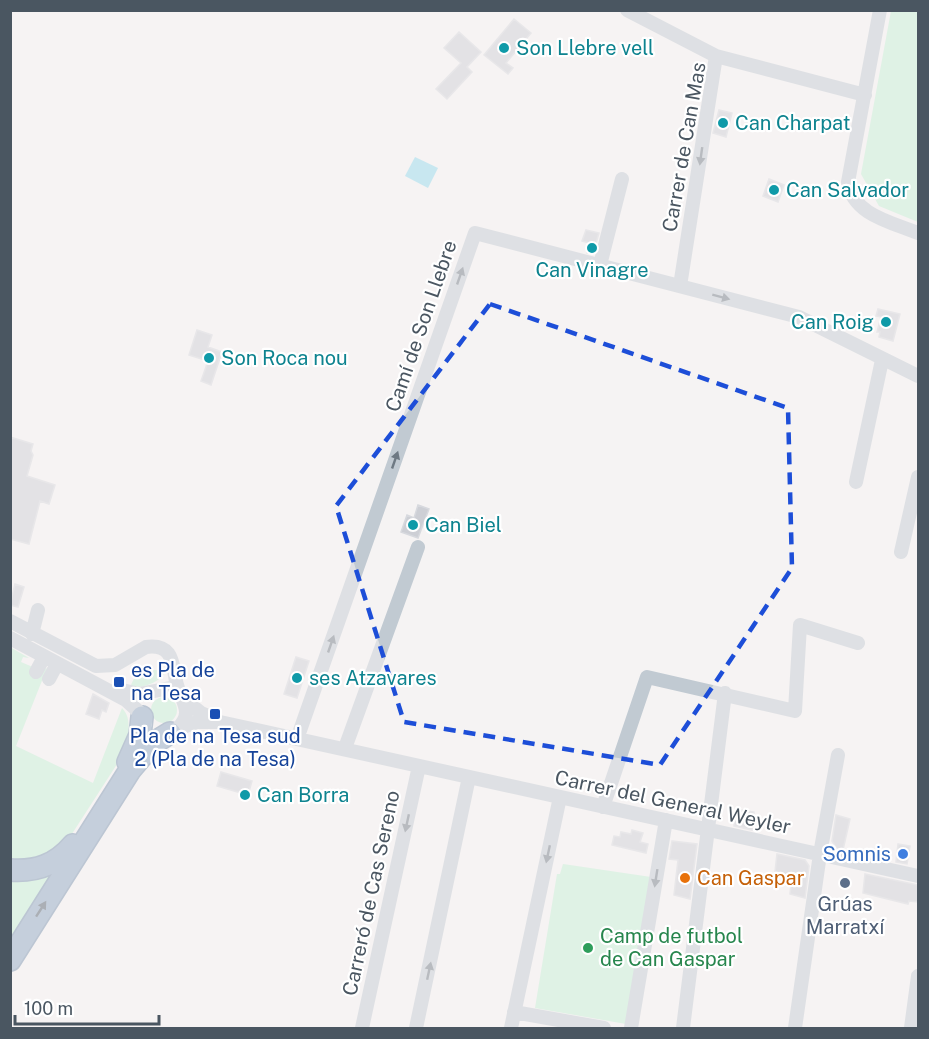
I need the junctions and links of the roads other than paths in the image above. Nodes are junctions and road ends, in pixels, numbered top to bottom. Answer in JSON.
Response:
{"nodes":[{"id":1,"x":627,"y":10,"type":"edge"},
{"id":2,"x":880,"y":10,"type":"edge"},
{"id":3,"x":716,"y":56,"type":"junction"},
{"id":4,"x":865,"y":96,"type":"junction"},
{"id":5,"x":622,"y":179,"type":"dead end"},
{"id":6,"x":918,"y":233,"type":"edge"},
{"id":7,"x":600,"y":265,"type":"junction"},
{"id":8,"x":680,"y":286,"type":"junction"},
{"id":9,"x":882,"y":360,"type":"junction"},
{"id":10,"x":918,"y":376,"type":"edge"},
{"id":11,"x":918,"y":477,"type":"edge"},
{"id":12,"x":856,"y":483,"type":"dead end"},
{"id":13,"x":916,"y":496,"type":"edge"},
{"id":14,"x":418,"y":547,"type":"dead end"},
{"id":15,"x":901,"y":552,"type":"dead end"},
{"id":16,"x":38,"y":610,"type":"dead end"},
{"id":17,"x":15,"y":620,"type":"edge"},
{"id":18,"x":32,"y":634,"type":"junction"},
{"id":19,"x":10,"y":638,"type":"edge"},
{"id":20,"x":858,"y":643,"type":"dead end"},
{"id":21,"x":44,"y":657,"type":"junction"},
{"id":22,"x":170,"y":657,"type":"junction"},
{"id":23,"x":57,"y":664,"type":"junction"},
{"id":24,"x":104,"y":687,"type":"junction"},
{"id":25,"x":153,"y":690,"type":"junction"},
{"id":26,"x":725,"y":693,"type":"junction"},
{"id":27,"x":182,"y":696,"type":"junction"},
{"id":28,"x":142,"y":717,"type":"junction"},
{"id":29,"x":220,"y":722,"type":"junction"},
{"id":30,"x":174,"y":731,"type":"junction"},
{"id":31,"x":297,"y":739,"type":"junction"},
{"id":32,"x":345,"y":748,"type":"junction"},
{"id":33,"x":838,"y":755,"type":"dead end"},
{"id":34,"x":418,"y":766,"type":"junction"},
{"id":35,"x":469,"y":777,"type":"junction"},
{"id":36,"x":560,"y":797,"type":"junction"},
{"id":37,"x":603,"y":807,"type":"junction"},
{"id":38,"x":666,"y":820,"type":"junction"},
{"id":39,"x":708,"y":830,"type":"junction"},
{"id":40,"x":820,"y":854,"type":"junction"},
{"id":41,"x":10,"y":870,"type":"edge"},
{"id":42,"x":918,"y":876,"type":"edge"},
{"id":43,"x":10,"y":960,"type":"edge"},
{"id":44,"x":918,"y":976,"type":"edge"},
{"id":45,"x":916,"y":1006,"type":"edge"},
{"id":46,"x":514,"y":1012,"type":"junction"},
{"id":47,"x":362,"y":1029,"type":"edge"},
{"id":48,"x":416,"y":1029,"type":"edge"},
{"id":49,"x":511,"y":1029,"type":"edge"},
{"id":50,"x":604,"y":1029,"type":"edge"},
{"id":51,"x":631,"y":1029,"type":"edge"},
{"id":52,"x":683,"y":1029,"type":"edge"},
{"id":53,"x":795,"y":1029,"type":"edge"},
{"id":54,"x":911,"y":1029,"type":"edge"}],
"edges":[{"from":1,"to":3,"type":"street"},
{"from":2,"to":4,"type":"street"},
{"from":3,"to":4,"type":"street","name":"Carrer de Can Mas"},
{"from":3,"to":8,"type":"street","name":"Carrer de Can Mas","one_way":true},
{"from":4,"to":6,"type":"street"},
{"from":5,"to":7,"type":"street"},
{"from":7,"to":8,"type":"street","name":"Camí de Son Llebre"},
{"from":31,"to":7,"type":"street","name":"Camí de Son Llebre","one_way":true},
{"from":8,"to":9,"type":"street","name":"Camí de Son Llebre","one_way":true},
{"from":9,"to":10,"type":"street","name":"Camí de Son Llebre"},
{"from":9,"to":12,"type":"street"},
{"from":11,"to":13,"type":"street"},
{"from":13,"to":15,"type":"street"},
{"from":14,"to":32,"type":"street"},
{"from":16,"to":18,"type":"street"},
{"from":17,"to":18,"type":"street"},
{"from":18,"to":22,"type":"street"},
{"from":19,"to":21,"type":"street"},
{"from":20,"to":26,"type":"street"},
{"from":21,"to":23,"type":"street"},
{"from":21,"to":23,"type":"street"},
{"from":22,"to":25,"type":"street"},
{"from":22,"to":27,"type":"street"},
{"from":23,"to":24,"type":"street"},
{"from":24,"to":25,"type":"street"},
{"from":24,"to":28,"type":"street"},
{"from":25,"to":27,"type":"street"},
{"from":25,"to":28,"type":"street"},
{"from":26,"to":37,"type":"street"},
{"from":26,"to":39,"type":"street"},
{"from":27,"to":29,"type":"street"},
{"from":27,"to":30,"type":"street"},
{"from":28,"to":30,"type":"street"},
{"from":28,"to":41,"type":"highway"},
{"from":29,"to":30,"type":"street"},
{"from":29,"to":31,"type":"street","name":"Carrer del General Weyler"},
{"from":43,"to":30,"type":"highway","one_way":true},
{"from":31,"to":32,"type":"street","name":"Carrer del General Weyler"},
{"from":32,"to":34,"type":"street","name":"Carrer del General Weyler"},
{"from":33,"to":40,"type":"street"},
{"from":34,"to":35,"type":"street","name":"Carrer del General Weyler"},
{"from":34,"to":47,"type":"street","name":"Carreró de Cas Sereno","one_way":true},
{"from":35,"to":36,"type":"street","name":"Carrer del General Weyler"},
{"from":48,"to":35,"type":"street","one_way":true},
{"from":36,"to":37,"type":"street","name":"Carrer del General Weyler"},
{"from":36,"to":46,"type":"street","one_way":true},
{"from":37,"to":38,"type":"street","name":"Carrer del General Weyler"},
{"from":38,"to":39,"type":"street","name":"Carrer del General Weyler"},
{"from":38,"to":51,"type":"street","one_way":true},
{"from":39,"to":40,"type":"street","name":"Carrer del General Weyler"},
{"from":39,"to":52,"type":"street"},
{"from":40,"to":42,"type":"street","name":"Carrer del General Weyler"},
{"from":40,"to":53,"type":"street"},
{"from":44,"to":45,"type":"street"},
{"from":45,"to":54,"type":"street"},
{"from":46,"to":49,"type":"street"},
{"from":46,"to":50,"type":"street"}]}
